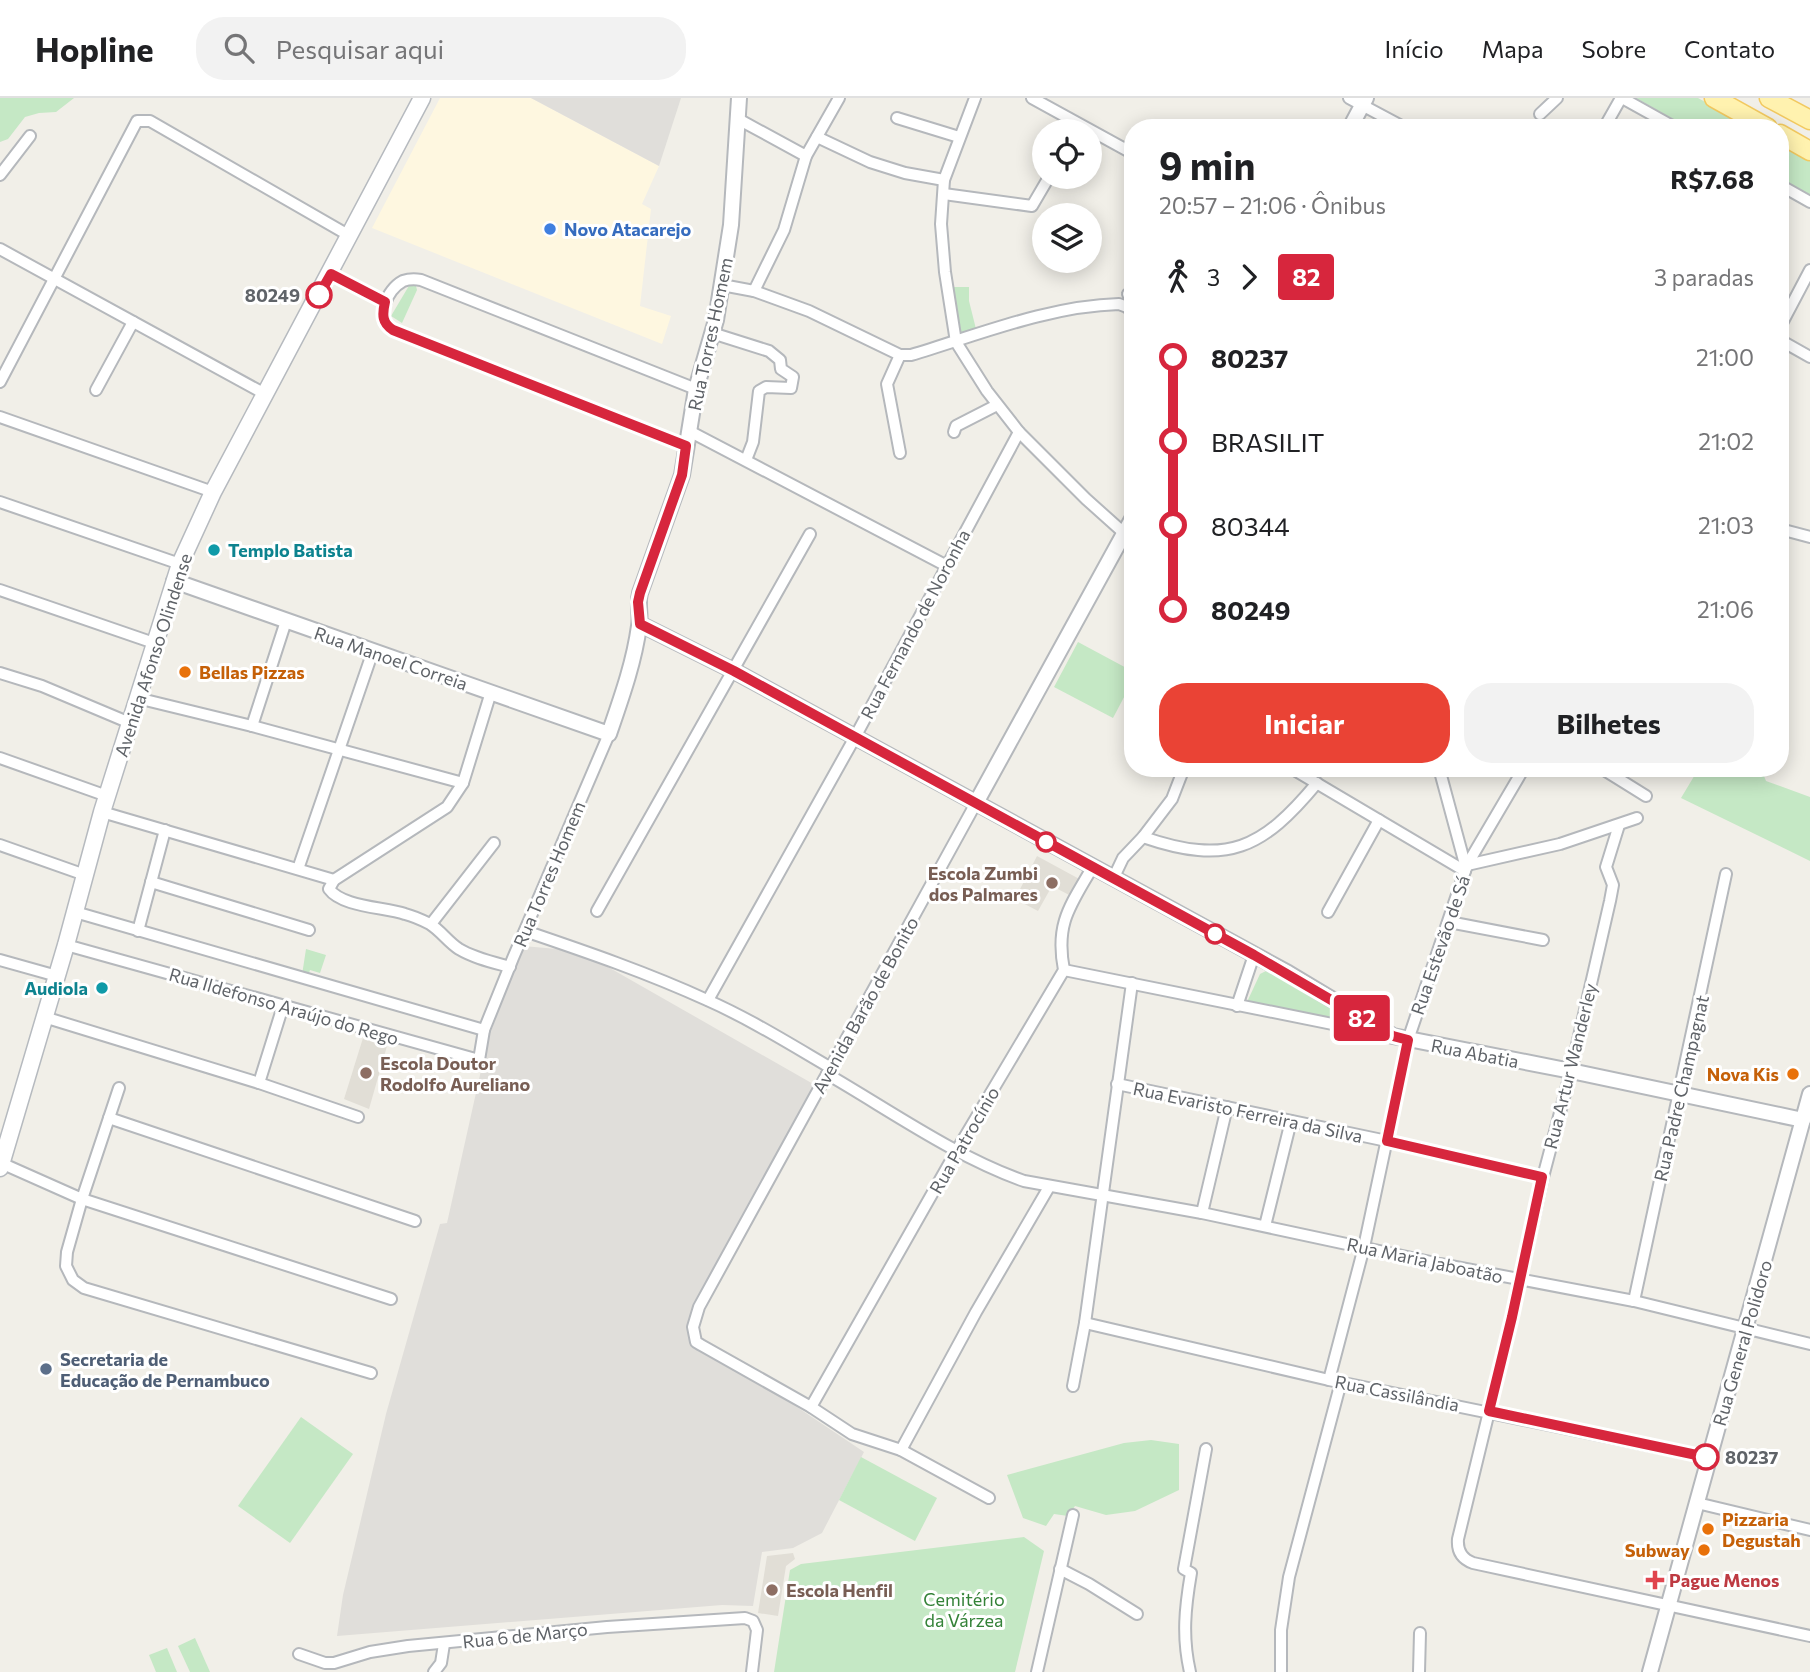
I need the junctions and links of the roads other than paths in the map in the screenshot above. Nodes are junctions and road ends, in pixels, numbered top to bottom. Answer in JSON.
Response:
{"nodes":[{"id":1,"x":422,"y":98,"type":"edge"},
{"id":2,"x":739,"y":98,"type":"edge"},
{"id":3,"x":839,"y":98,"type":"edge"},
{"id":4,"x":975,"y":98,"type":"edge"},
{"id":5,"x":1032,"y":98,"type":"edge"},
{"id":6,"x":1557,"y":98,"type":"edge"},
{"id":7,"x":1621,"y":98,"type":"edge"},
{"id":8,"x":1714,"y":98,"type":"edge"},
{"id":9,"x":1769,"y":98,"type":"edge"},
{"id":10,"x":1359,"y":100,"type":"edge"},
{"id":11,"x":1540,"y":114,"type":"dead end"},
{"id":12,"x":897,"y":118,"type":"dead end"},
{"id":13,"x":738,"y":119,"type":"junction"},
{"id":14,"x":1065,"y":119,"type":"edge"},
{"id":15,"x":1353,"y":119,"type":"edge"},
{"id":16,"x":1390,"y":119,"type":"edge"},
{"id":17,"x":1609,"y":119,"type":"edge"},
{"id":18,"x":1660,"y":119,"type":"edge"},
{"id":19,"x":1752,"y":119,"type":"edge"},
{"id":20,"x":1810,"y":121,"type":"edge"},
{"id":21,"x":30,"y":136,"type":"dead end"},
{"id":22,"x":817,"y":137,"type":"junction"},
{"id":23,"x":959,"y":137,"type":"junction"},
{"id":24,"x":1102,"y":139,"type":"edge"},
{"id":25,"x":1789,"y":139,"type":"edge"},
{"id":26,"x":1124,"y":149,"type":"edge"},
{"id":27,"x":1810,"y":150,"type":"edge"},
{"id":28,"x":806,"y":156,"type":"junction"},
{"id":29,"x":0,"y":176,"type":"edge"},
{"id":30,"x":944,"y":180,"type":"junction"},
{"id":31,"x":1042,"y":189,"type":"edge"},
{"id":32,"x":1789,"y":190,"type":"edge"},
{"id":33,"x":944,"y":194,"type":"junction"},
{"id":34,"x":1810,"y":202,"type":"edge"},
{"id":35,"x":350,"y":236,"type":"junction"},
{"id":36,"x":0,"y":249,"type":"edge"},
{"id":37,"x":1810,"y":270,"type":"edge"},
{"id":38,"x":331,"y":274,"type":"junction"},
{"id":39,"x":55,"y":280,"type":"junction"},
{"id":40,"x":722,"y":285,"type":"junction"},
{"id":41,"x":754,"y":290,"type":"junction"},
{"id":42,"x":385,"y":302,"type":"junction"},
{"id":43,"x":1124,"y":308,"type":"edge"},
{"id":44,"x":1789,"y":310,"type":"edge"},
{"id":45,"x":133,"y":322,"type":"junction"},
{"id":46,"x":712,"y":333,"type":"junction"},
{"id":47,"x":956,"y":341,"type":"junction"},
{"id":48,"x":1789,"y":345,"type":"edge"},
{"id":49,"x":900,"y":355,"type":"junction"},
{"id":50,"x":1810,"y":357,"type":"edge"},
{"id":51,"x":0,"y":382,"type":"edge"},
{"id":52,"x":696,"y":388,"type":"junction"},
{"id":53,"x":96,"y":390,"type":"dead end"},
{"id":54,"x":265,"y":394,"type":"junction"},
{"id":55,"x":997,"y":405,"type":"junction"},
{"id":56,"x":0,"y":417,"type":"edge"},
{"id":57,"x":689,"y":431,"type":"junction"},
{"id":58,"x":954,"y":432,"type":"dead end"},
{"id":59,"x":1019,"y":432,"type":"junction"},
{"id":60,"x":686,"y":446,"type":"junction"},
{"id":61,"x":900,"y":453,"type":"dead end"},
{"id":62,"x":746,"y":460,"type":"junction"},
{"id":63,"x":213,"y":492,"type":"junction"},
{"id":64,"x":0,"y":502,"type":"edge"},
{"id":65,"x":1789,"y":531,"type":"edge"},
{"id":66,"x":1124,"y":532,"type":"edge"},
{"id":67,"x":810,"y":534,"type":"dead end"},
{"id":68,"x":1810,"y":537,"type":"edge"},
{"id":69,"x":1124,"y":542,"type":"edge"},
{"id":70,"x":180,"y":564,"type":"junction"},
{"id":71,"x":945,"y":565,"type":"junction"},
{"id":72,"x":174,"y":581,"type":"junction"},
{"id":73,"x":0,"y":590,"type":"edge"},
{"id":74,"x":286,"y":621,"type":"junction"},
{"id":75,"x":640,"y":624,"type":"junction"},
{"id":76,"x":154,"y":643,"type":"junction"},
{"id":77,"x":373,"y":651,"type":"junction"},
{"id":78,"x":734,"y":671,"type":"junction"},
{"id":79,"x":0,"y":673,"type":"edge"},
{"id":80,"x":491,"y":692,"type":"junction"},
{"id":81,"x":137,"y":698,"type":"junction"},
{"id":82,"x":130,"y":723,"type":"junction"},
{"id":83,"x":252,"y":726,"type":"junction"},
{"id":84,"x":609,"y":734,"type":"junction"},
{"id":85,"x":854,"y":739,"type":"junction"},
{"id":86,"x":340,"y":750,"type":"junction"},
{"id":87,"x":0,"y":758,"type":"edge"},
{"id":88,"x":1179,"y":777,"type":"edge"},
{"id":89,"x":1307,"y":777,"type":"edge"},
{"id":90,"x":1441,"y":777,"type":"edge"},
{"id":91,"x":1519,"y":777,"type":"edge"},
{"id":92,"x":1615,"y":777,"type":"edge"},
{"id":93,"x":463,"y":783,"type":"junction"},
{"id":94,"x":1317,"y":783,"type":"junction"},
{"id":95,"x":1646,"y":796,"type":"dead end"},
{"id":96,"x":976,"y":803,"type":"junction"},
{"id":97,"x":104,"y":804,"type":"junction"},
{"id":98,"x":1637,"y":818,"type":"dead end"},
{"id":99,"x":1379,"y":820,"type":"junction"},
{"id":100,"x":1619,"y":825,"type":"junction"},
{"id":101,"x":165,"y":830,"type":"junction"},
{"id":102,"x":1143,"y":838,"type":"junction"},
{"id":103,"x":494,"y":843,"type":"dead end"},
{"id":104,"x":0,"y":845,"type":"edge"},
{"id":105,"x":1092,"y":868,"type":"junction"},
{"id":106,"x":1466,"y":868,"type":"junction"},
{"id":107,"x":298,"y":869,"type":"junction"},
{"id":108,"x":1726,"y":874,"type":"dead end"},
{"id":109,"x":85,"y":875,"type":"junction"},
{"id":110,"x":1113,"y":879,"type":"junction"},
{"id":111,"x":334,"y":880,"type":"junction"},
{"id":112,"x":151,"y":882,"type":"junction"},
{"id":113,"x":597,"y":911,"type":"dead end"},
{"id":114,"x":75,"y":912,"type":"junction"},
{"id":115,"x":1328,"y":912,"type":"dead end"},
{"id":116,"x":1449,"y":922,"type":"junction"},
{"id":117,"x":431,"y":924,"type":"junction"},
{"id":118,"x":309,"y":930,"type":"dead end"},
{"id":119,"x":138,"y":931,"type":"junction"},
{"id":120,"x":525,"y":931,"type":"junction"},
{"id":121,"x":1543,"y":940,"type":"dead end"},
{"id":122,"x":66,"y":945,"type":"junction"},
{"id":123,"x":1254,"y":955,"type":"junction"},
{"id":124,"x":0,"y":960,"type":"edge"},
{"id":125,"x":511,"y":962,"type":"junction"},
{"id":126,"x":1064,"y":970,"type":"junction"},
{"id":127,"x":57,"y":976,"type":"junction"},
{"id":128,"x":1132,"y":983,"type":"junction"},
{"id":129,"x":708,"y":1000,"type":"junction"},
{"id":130,"x":283,"y":1006,"type":"junction"},
{"id":131,"x":1237,"y":1006,"type":"junction"},
{"id":132,"x":44,"y":1017,"type":"junction"},
{"id":133,"x":484,"y":1030,"type":"junction"},
{"id":134,"x":1393,"y":1036,"type":"junction"},
{"id":135,"x":1408,"y":1040,"type":"junction"},
{"id":136,"x":829,"y":1071,"type":"junction"},
{"id":137,"x":1571,"y":1071,"type":"junction"},
{"id":138,"x":259,"y":1083,"type":"junction"},
{"id":139,"x":1117,"y":1084,"type":"junction"},
{"id":140,"x":119,"y":1088,"type":"dead end"},
{"id":141,"x":1679,"y":1094,"type":"junction"},
{"id":142,"x":1810,"y":1094,"type":"edge"},
{"id":143,"x":1227,"y":1107,"type":"junction"},
{"id":144,"x":109,"y":1118,"type":"junction"},
{"id":145,"x":358,"y":1118,"type":"dead end"},
{"id":146,"x":1291,"y":1121,"type":"junction"},
{"id":147,"x":1806,"y":1121,"type":"edge"},
{"id":148,"x":5,"y":1129,"type":"edge"},
{"id":149,"x":1387,"y":1141,"type":"junction"},
{"id":150,"x":957,"y":1150,"type":"junction"},
{"id":151,"x":1,"y":1166,"type":"edge"},
{"id":152,"x":1542,"y":1177,"type":"junction"},
{"id":153,"x":1049,"y":1187,"type":"junction"},
{"id":154,"x":1102,"y":1194,"type":"junction"},
{"id":155,"x":82,"y":1199,"type":"junction"},
{"id":156,"x":1202,"y":1213,"type":"junction"},
{"id":157,"x":415,"y":1221,"type":"dead end"},
{"id":158,"x":1265,"y":1226,"type":"junction"},
{"id":159,"x":1364,"y":1247,"type":"junction"},
{"id":160,"x":1520,"y":1280,"type":"junction"},
{"id":161,"x":391,"y":1299,"type":"dead end"},
{"id":162,"x":1634,"y":1301,"type":"junction"},
{"id":163,"x":1085,"y":1323,"type":"junction"},
{"id":164,"x":1747,"y":1327,"type":"junction"},
{"id":165,"x":1810,"y":1343,"type":"edge"},
{"id":166,"x":372,"y":1373,"type":"dead end"},
{"id":167,"x":1329,"y":1380,"type":"junction"},
{"id":168,"x":1341,"y":1382,"type":"junction"},
{"id":169,"x":1073,"y":1386,"type":"dead end"},
{"id":170,"x":811,"y":1407,"type":"junction"},
{"id":171,"x":1489,"y":1411,"type":"junction"},
{"id":172,"x":1206,"y":1449,"type":"dead end"},
{"id":173,"x":901,"y":1450,"type":"junction"},
{"id":174,"x":1710,"y":1458,"type":"junction"},
{"id":175,"x":989,"y":1498,"type":"dead end"},
{"id":176,"x":1698,"y":1503,"type":"junction"},
{"id":177,"x":1073,"y":1515,"type":"dead end"},
{"id":178,"x":1809,"y":1527,"type":"edge"},
{"id":179,"x":1060,"y":1569,"type":"junction"},
{"id":180,"x":1670,"y":1605,"type":"junction"},
{"id":181,"x":1137,"y":1614,"type":"dead end"},
{"id":182,"x":1420,"y":1633,"type":"dead end"},
{"id":183,"x":1810,"y":1636,"type":"edge"},
{"id":184,"x":444,"y":1644,"type":"junction"},
{"id":185,"x":299,"y":1654,"type":"dead end"},
{"id":186,"x":434,"y":1672,"type":"edge"},
{"id":187,"x":752,"y":1672,"type":"edge"},
{"id":188,"x":1037,"y":1672,"type":"edge"},
{"id":189,"x":1190,"y":1672,"type":"edge"},
{"id":190,"x":1281,"y":1672,"type":"edge"},
{"id":191,"x":1419,"y":1672,"type":"edge"},
{"id":192,"x":1650,"y":1672,"type":"edge"}],
"edges":[{"from":1,"to":35,"type":"main road","name":"Avenida Afonso Olindense"},
{"from":2,"to":13,"type":"street","name":"Rua Torres Homem"},
{"from":3,"to":22,"type":"street"},
{"from":4,"to":23,"type":"street"},
{"from":5,"to":14,"type":"street"},
{"from":6,"to":11,"type":"street"},
{"from":7,"to":17,"type":"street"},
{"from":7,"to":18,"type":"street"},
{"from":8,"to":19,"type":"main road"},
{"from":9,"to":20,"type":"main road"},
{"from":10,"to":15,"type":"street"},
{"from":10,"to":16,"type":"street"},
{"from":12,"to":23,"type":"street"},
{"from":13,"to":28,"type":"street"},
{"from":13,"to":40,"type":"street","name":"Rua Torres Homem"},
{"from":21,"to":29,"type":"street"},
{"from":22,"to":28,"type":"street"},
{"from":22,"to":30,"type":"street"},
{"from":23,"to":30,"type":"street"},
{"from":24,"to":26,"type":"street"},
{"from":25,"to":27,"type":"main road"},
{"from":28,"to":41,"type":"street"},
{"from":30,"to":33,"type":"street"},
{"from":31,"to":33,"type":"street"},
{"from":32,"to":34,"type":"street"},
{"from":33,"to":47,"type":"street"},
{"from":35,"to":38,"type":"main road","name":"Avenida Afonso Olindense"},
{"from":35,"to":39,"type":"street"},
{"from":36,"to":39,"type":"street"},
{"from":37,"to":44,"type":"street"},
{"from":38,"to":42,"type":"street"},
{"from":38,"to":54,"type":"main road","name":"Avenida Afonso Olindense"},
{"from":39,"to":45,"type":"street"},
{"from":39,"to":51,"type":"street"},
{"from":40,"to":41,"type":"street"},
{"from":40,"to":46,"type":"street","name":"Rua Torres Homem"},
{"from":41,"to":49,"type":"street"},
{"from":42,"to":52,"type":"street"},
{"from":42,"to":60,"type":"street"},
{"from":43,"to":47,"type":"street"},
{"from":45,"to":53,"type":"street"},
{"from":45,"to":54,"type":"street"},
{"from":46,"to":52,"type":"street","name":"Rua Torres Homem"},
{"from":46,"to":62,"type":"street"},
{"from":47,"to":49,"type":"street"},
{"from":47,"to":55,"type":"street"},
{"from":48,"to":50,"type":"street"},
{"from":49,"to":61,"type":"street"},
{"from":52,"to":57,"type":"street","name":"Rua Torres Homem"},
{"from":54,"to":63,"type":"main road","name":"Avenida Afonso Olindense"},
{"from":55,"to":58,"type":"street"},
{"from":55,"to":59,"type":"street"},
{"from":56,"to":63,"type":"street"},
{"from":57,"to":60,"type":"street","name":"Rua Torres Homem"},
{"from":57,"to":62,"type":"street"},
{"from":59,"to":66,"type":"street"},
{"from":59,"to":71,"type":"street","name":"Rua Fernando de Noronha"},
{"from":60,"to":75,"type":"street","name":"Rua Torres Homem"},
{"from":62,"to":71,"type":"street"},
{"from":63,"to":70,"type":"main road","name":"Avenida Afonso Olindense"},
{"from":64,"to":70,"type":"street"},
{"from":65,"to":68,"type":"street"},
{"from":67,"to":78,"type":"street"},
{"from":69,"to":96,"type":"street","name":"Avenida Barão de Bonito"},
{"from":70,"to":72,"type":"main road","name":"Avenida Afonso Olindense"},
{"from":71,"to":85,"type":"street","name":"Rua Fernando de Noronha"},
{"from":72,"to":74,"type":"street","name":"Rua Manoel Correia"},
{"from":72,"to":76,"type":"main road","name":"Avenida Afonso Olindense"},
{"from":73,"to":76,"type":"street"},
{"from":74,"to":77,"type":"street","name":"Rua Manoel Correia"},
{"from":74,"to":83,"type":"street"},
{"from":75,"to":78,"type":"street"},
{"from":75,"to":84,"type":"street","name":"Rua Torres Homem"},
{"from":76,"to":81,"type":"main road","name":"Avenida Afonso Olindense"},
{"from":77,"to":80,"type":"street","name":"Rua Manoel Correia"},
{"from":77,"to":86,"type":"street"},
{"from":78,"to":85,"type":"street"},
{"from":78,"to":113,"type":"street"},
{"from":79,"to":82,"type":"street"},
{"from":80,"to":84,"type":"street","name":"Rua Manoel Correia"},
{"from":80,"to":93,"type":"street"},
{"from":81,"to":82,"type":"main road","name":"Avenida Afonso Olindense"},
{"from":81,"to":83,"type":"street"},
{"from":82,"to":97,"type":"main road","name":"Avenida Afonso Olindense"},
{"from":83,"to":86,"type":"street"},
{"from":84,"to":120,"type":"street","name":"Rua Torres Homem"},
{"from":85,"to":96,"type":"street"},
{"from":85,"to":129,"type":"street","name":"Rua Fernando de Noronha"},
{"from":86,"to":93,"type":"street"},
{"from":86,"to":107,"type":"street"},
{"from":87,"to":97,"type":"street"},
{"from":88,"to":102,"type":"street"},
{"from":89,"to":94,"type":"street"},
{"from":90,"to":106,"type":"street"},
{"from":91,"to":106,"type":"street","name":"Rua Estevão de Sá"},
{"from":92,"to":95,"type":"street"},
{"from":93,"to":111,"type":"street"},
{"from":94,"to":99,"type":"street"},
{"from":94,"to":102,"type":"street"},
{"from":96,"to":105,"type":"street"},
{"from":96,"to":136,"type":"street","name":"Avenida Barão de Bonito"},
{"from":97,"to":101,"type":"street"},
{"from":97,"to":109,"type":"main road","name":"Avenida Afonso Olindense"},
{"from":98,"to":100,"type":"street"},
{"from":99,"to":106,"type":"street"},
{"from":99,"to":115,"type":"street"},
{"from":100,"to":106,"type":"street"},
{"from":100,"to":137,"type":"street","name":"Rua Artur Wanderley"},
{"from":101,"to":107,"type":"street"},
{"from":101,"to":112,"type":"street"},
{"from":102,"to":110,"type":"street"},
{"from":103,"to":117,"type":"street"},
{"from":104,"to":109,"type":"street"},
{"from":105,"to":110,"type":"street"},
{"from":105,"to":126,"type":"street"},
{"from":106,"to":116,"type":"street","name":"Rua Estevão de Sá"},
{"from":107,"to":111,"type":"street"},
{"from":108,"to":141,"type":"street","name":"Rua Padre Champagnat"},
{"from":109,"to":114,"type":"main road","name":"Avenida Afonso Olindense"},
{"from":110,"to":123,"type":"street"},
{"from":111,"to":117,"type":"street"},
{"from":112,"to":118,"type":"street"},
{"from":112,"to":119,"type":"street"},
{"from":114,"to":119,"type":"street"},
{"from":114,"to":122,"type":"main road","name":"Avenida Afonso Olindense"},
{"from":116,"to":121,"type":"street"},
{"from":116,"to":135,"type":"street","name":"Rua Estevão de Sá"},
{"from":117,"to":125,"type":"street"},
{"from":119,"to":133,"type":"street"},
{"from":120,"to":125,"type":"street","name":"Rua Torres Homem"},
{"from":120,"to":129,"type":"street","name":"Rua Maria Jaboatão"},
{"from":122,"to":127,"type":"main road","name":"Avenida Afonso Olindense"},
{"from":122,"to":130,"type":"street","name":"Rua Ildefonso Araújo do Rego"},
{"from":123,"to":131,"type":"street"},
{"from":123,"to":134,"type":"street"},
{"from":124,"to":127,"type":"street"},
{"from":125,"to":133,"type":"street","name":"Rua Ildefonso Araújo do Rego"},
{"from":126,"to":128,"type":"street","name":"Rua Abatia"},
{"from":126,"to":150,"type":"street","name":"Rua Patrocínio"},
{"from":127,"to":132,"type":"main road","name":"Avenida Afonso Olindense"},
{"from":128,"to":131,"type":"street","name":"Rua Abatia"},
{"from":128,"to":139,"type":"street"},
{"from":129,"to":136,"type":"street","name":"Rua Maria Jaboatão"},
{"from":130,"to":133,"type":"street","name":"Rua Ildefonso Araújo do Rego"},
{"from":130,"to":138,"type":"street"},
{"from":131,"to":134,"type":"street","name":"Rua Abatia"},
{"from":132,"to":138,"type":"street"},
{"from":132,"to":148,"type":"main road","name":"Avenida Afonso Olindense"},
{"from":134,"to":135,"type":"street","name":"Rua Abatia"},
{"from":135,"to":137,"type":"street","name":"Rua Abatia"},
{"from":135,"to":149,"type":"street","name":"Rua Estevão de Sá"},
{"from":136,"to":150,"type":"street","name":"Rua Maria Jaboatão"},
{"from":136,"to":170,"type":"street","name":"Avenida Barão de Bonito"},
{"from":137,"to":141,"type":"street","name":"Rua Abatia"},
{"from":137,"to":152,"type":"street","name":"Rua Artur Wanderley"},
{"from":138,"to":145,"type":"street"},
{"from":139,"to":143,"type":"street","name":"Rua Evaristo Ferreira da Silva"},
{"from":139,"to":154,"type":"street"},
{"from":140,"to":144,"type":"street"},
{"from":141,"to":147,"type":"street","name":"Rua Abatia"},
{"from":141,"to":162,"type":"street","name":"Rua Padre Champagnat"},
{"from":142,"to":147,"type":"street","name":"Rua General Polidoro"},
{"from":143,"to":146,"type":"street","name":"Rua Evaristo Ferreira da Silva"},
{"from":143,"to":156,"type":"street"},
{"from":144,"to":155,"type":"street"},
{"from":144,"to":157,"type":"street"},
{"from":146,"to":149,"type":"street","name":"Rua Evaristo Ferreira da Silva"},
{"from":146,"to":158,"type":"street"},
{"from":147,"to":164,"type":"street","name":"Rua General Polidoro"},
{"from":148,"to":151,"type":"main road","name":"Avenida Afonso Olindense"},
{"from":149,"to":152,"type":"street","name":"Rua Evaristo Ferreira da Silva"},
{"from":149,"to":159,"type":"street","name":"Rua Estevão de Sá"},
{"from":150,"to":153,"type":"street","name":"Rua Maria Jaboatão"},
{"from":150,"to":170,"type":"street","name":"Rua Patrocínio"},
{"from":151,"to":155,"type":"street"},
{"from":152,"to":160,"type":"street","name":"Rua Artur Wanderley"},
{"from":153,"to":154,"type":"street","name":"Rua Maria Jaboatão"},
{"from":153,"to":173,"type":"street"},
{"from":154,"to":156,"type":"street","name":"Rua Maria Jaboatão"},
{"from":154,"to":163,"type":"street"},
{"from":155,"to":161,"type":"street"},
{"from":155,"to":166,"type":"street"},
{"from":156,"to":158,"type":"street","name":"Rua Maria Jaboatão"},
{"from":158,"to":159,"type":"street","name":"Rua Maria Jaboatão"},
{"from":159,"to":160,"type":"street","name":"Rua Maria Jaboatão"},
{"from":159,"to":167,"type":"street","name":"Rua Estevão de Sá"},
{"from":160,"to":162,"type":"street","name":"Rua Maria Jaboatão"},
{"from":160,"to":171,"type":"street","name":"Rua Artur Wanderley"},
{"from":162,"to":164,"type":"street","name":"Rua Maria Jaboatão"},
{"from":163,"to":167,"type":"street","name":"Rua Cassilândia"},
{"from":163,"to":169,"type":"street"},
{"from":164,"to":165,"type":"street","name":"Rua Maria Jaboatão"},
{"from":164,"to":174,"type":"street","name":"Rua General Polidoro"},
{"from":167,"to":168,"type":"street","name":"Rua Cassilândia"},
{"from":168,"to":171,"type":"street","name":"Rua Cassilândia"},
{"from":168,"to":190,"type":"street"},
{"from":170,"to":173,"type":"street"},
{"from":171,"to":174,"type":"street","name":"Rua Cassilândia"},
{"from":171,"to":180,"type":"street","name":"Rua Artur Wanderley"},
{"from":172,"to":189,"type":"street"},
{"from":173,"to":175,"type":"street"},
{"from":174,"to":176,"type":"street","name":"Rua General Polidoro"},
{"from":176,"to":178,"type":"street"},
{"from":176,"to":180,"type":"street","name":"Rua General Polidoro"},
{"from":177,"to":179,"type":"street"},
{"from":179,"to":181,"type":"street"},
{"from":179,"to":188,"type":"street"},
{"from":180,"to":183,"type":"street"},
{"from":180,"to":192,"type":"street","name":"Rua General Polidoro"},
{"from":182,"to":191,"type":"street"},
{"from":184,"to":185,"type":"street","name":"Rua 6 de Março"},
{"from":184,"to":186,"type":"street"},
{"from":184,"to":187,"type":"street","name":"Rua 6 de Março"}]}
